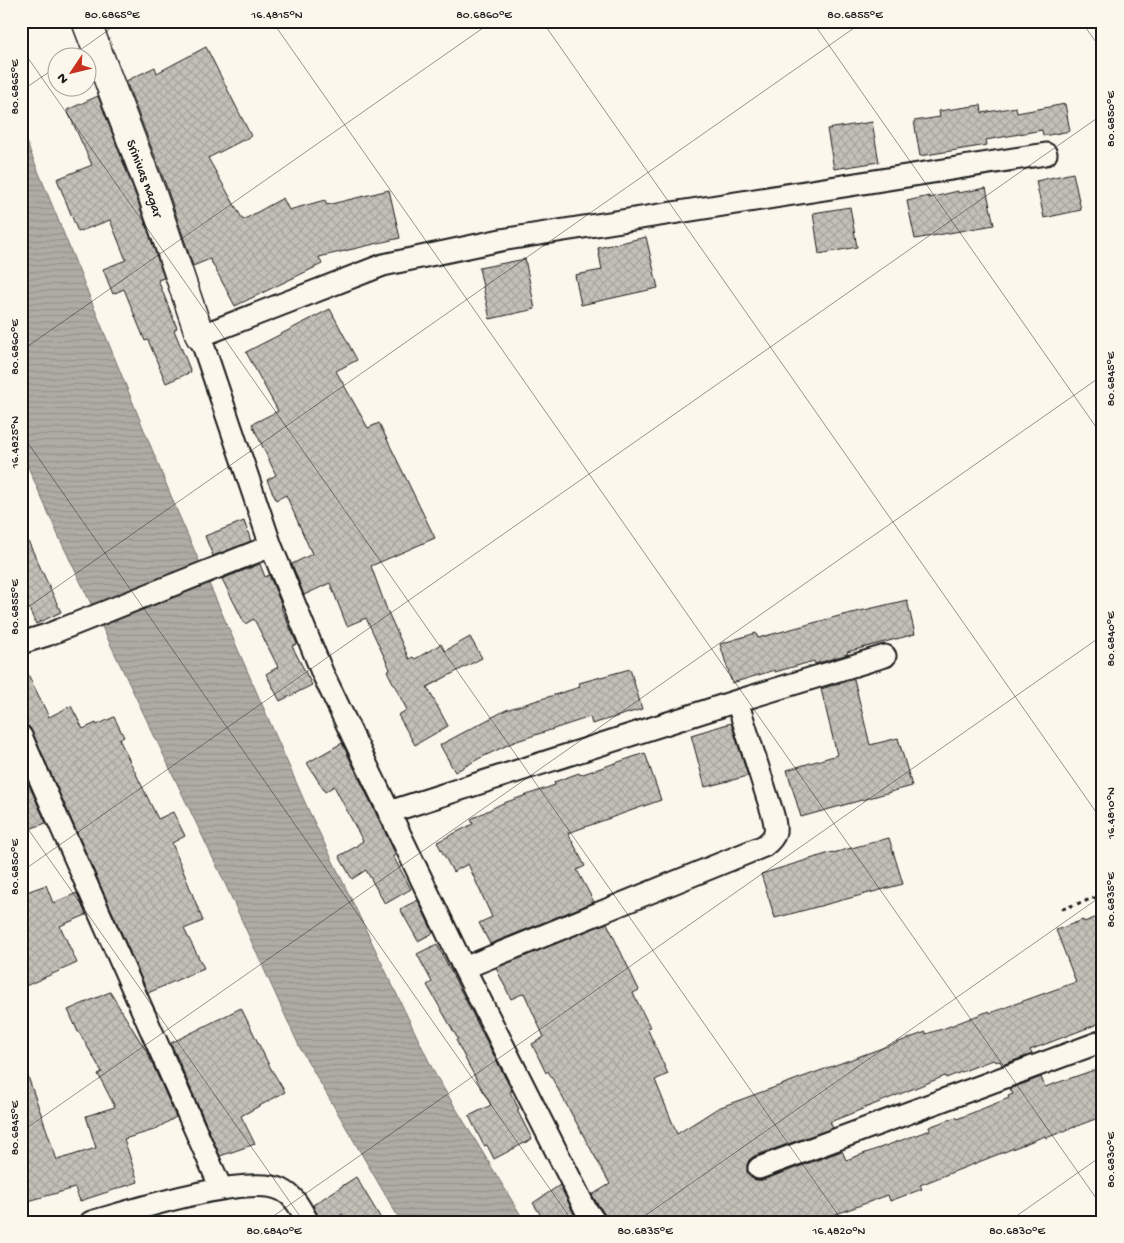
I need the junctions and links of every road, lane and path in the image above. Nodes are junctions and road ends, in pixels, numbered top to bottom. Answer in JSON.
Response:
{"nodes":[{"id":1,"x":86,"y":21,"type":"edge"},
{"id":2,"x":1046,"y":154,"type":"dead end"},
{"id":3,"x":200,"y":336,"type":"junction"},
{"id":4,"x":271,"y":546,"type":"junction"},
{"id":5,"x":21,"y":643,"type":"edge"},
{"id":6,"x":885,"y":656,"type":"dead end"},
{"id":7,"x":737,"y":701,"type":"junction"},
{"id":8,"x":21,"y":736,"type":"edge"},
{"id":9,"x":389,"y":812,"type":"junction"},
{"id":10,"x":1103,"y":895,"type":"edge"},
{"id":11,"x":1062,"y":909,"type":"dead end"},
{"id":12,"x":464,"y":968,"type":"junction"},
{"id":13,"x":1103,"y":1041,"type":"edge"},
{"id":14,"x":759,"y":1168,"type":"dead end"},
{"id":15,"x":221,"y":1188,"type":"junction"},
{"id":16,"x":91,"y":1222,"type":"edge"},
{"id":17,"x":308,"y":1222,"type":"edge"},
{"id":18,"x":595,"y":1222,"type":"edge"}],
"edges":[{"from":1,"to":3,"type":"street","name":"Srinivas nagar"},
{"from":2,"to":3,"type":"street"},
{"from":3,"to":4,"type":"street"},
{"from":4,"to":5,"type":"street"},
{"from":4,"to":9,"type":"street"},
{"from":6,"to":7,"type":"street"},
{"from":7,"to":9,"type":"street"},
{"from":7,"to":12,"type":"street"},
{"from":8,"to":15,"type":"street"},
{"from":9,"to":12,"type":"street"},
{"from":10,"to":11,"type":"path"},
{"from":12,"to":18,"type":"street"},
{"from":13,"to":14,"type":"street"},
{"from":15,"to":16,"type":"street"},
{"from":15,"to":17,"type":"street"}]}
